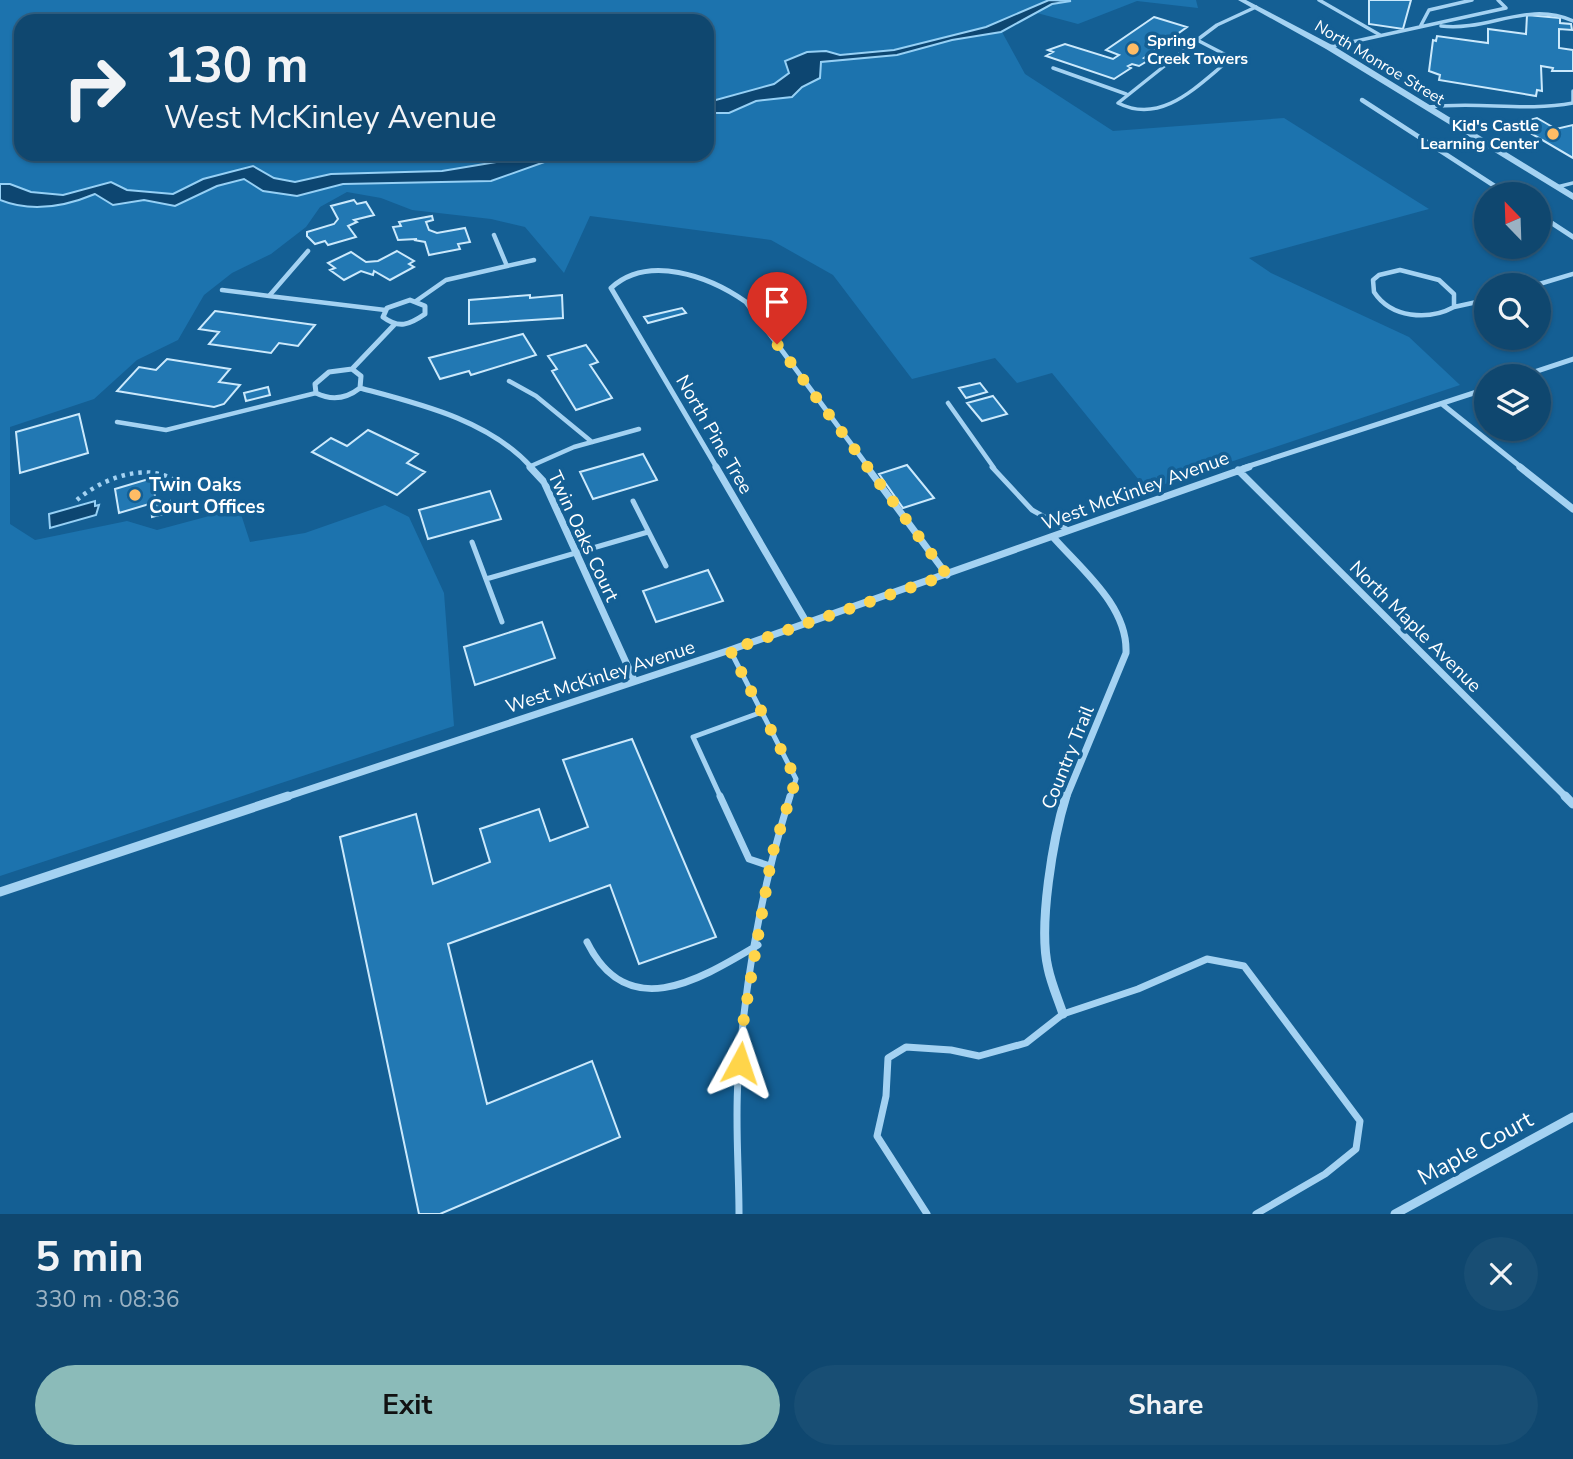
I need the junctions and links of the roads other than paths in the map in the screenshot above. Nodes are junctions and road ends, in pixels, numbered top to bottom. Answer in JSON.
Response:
{"nodes":[{"id":1,"x":1241,"y":0,"type":"edge"},
{"id":2,"x":1319,"y":0,"type":"edge"},
{"id":3,"x":1472,"y":0,"type":"edge"},
{"id":4,"x":1498,"y":0,"type":"edge"},
{"id":5,"x":1256,"y":7,"type":"junction"},
{"id":6,"x":1573,"y":21,"type":"edge"},
{"id":7,"x":1420,"y":27,"type":"junction"},
{"id":8,"x":1380,"y":36,"type":"junction"},
{"id":9,"x":1197,"y":40,"type":"junction"},
{"id":10,"x":1329,"y":47,"type":"junction"},
{"id":11,"x":1053,"y":68,"type":"dead end"},
{"id":12,"x":1573,"y":90,"type":"edge"},
{"id":13,"x":1126,"y":94,"type":"junction"},
{"id":14,"x":1362,"y":100,"type":"dead end"},
{"id":15,"x":1573,"y":103,"type":"edge"},
{"id":16,"x":1429,"y":107,"type":"junction"},
{"id":17,"x":1488,"y":182,"type":"edge"},
{"id":18,"x":1573,"y":183,"type":"edge"},
{"id":19,"x":1558,"y":187,"type":"junction"},
{"id":20,"x":1573,"y":197,"type":"edge"},
{"id":21,"x":1551,"y":223,"type":"edge"},
{"id":22,"x":494,"y":235,"type":"dead end"},
{"id":23,"x":1573,"y":237,"type":"edge"},
{"id":24,"x":308,"y":251,"type":"dead end"},
{"id":25,"x":534,"y":260,"type":"dead end"},
{"id":26,"x":507,"y":266,"type":"junction"},
{"id":27,"x":1573,"y":274,"type":"edge"},
{"id":28,"x":1551,"y":281,"type":"edge"},
{"id":29,"x":222,"y":290,"type":"dead end"},
{"id":30,"x":269,"y":296,"type":"junction"},
{"id":31,"x":416,"y":301,"type":"junction"},
{"id":32,"x":1474,"y":303,"type":"edge"},
{"id":33,"x":1454,"y":307,"type":"junction"},
{"id":34,"x":385,"y":310,"type":"junction"},
{"id":35,"x":394,"y":325,"type":"junction"},
{"id":36,"x":1573,"y":359,"type":"edge"},
{"id":37,"x":1551,"y":366,"type":"edge"},
{"id":38,"x":352,"y":369,"type":"junction"},
{"id":39,"x":509,"y":381,"type":"dead end"},
{"id":40,"x":360,"y":388,"type":"junction"},
{"id":41,"x":316,"y":393,"type":"junction"},
{"id":42,"x":1474,"y":393,"type":"edge"},
{"id":43,"x":948,"y":403,"type":"dead end"},
{"id":44,"x":1442,"y":404,"type":"junction"},
{"id":45,"x":117,"y":422,"type":"dead end"},
{"id":46,"x":639,"y":429,"type":"dead end"},
{"id":47,"x":592,"y":442,"type":"junction"},
{"id":48,"x":531,"y":466,"type":"junction"},
{"id":49,"x":1238,"y":470,"type":"junction"},
{"id":50,"x":633,"y":501,"type":"dead end"},
{"id":51,"x":1573,"y":509,"type":"edge"},
{"id":52,"x":1071,"y":531,"type":"junction"},
{"id":53,"x":648,"y":532,"type":"junction"},
{"id":54,"x":1053,"y":537,"type":"junction"},
{"id":55,"x":472,"y":542,"type":"dead end"},
{"id":56,"x":576,"y":553,"type":"junction"},
{"id":57,"x":666,"y":566,"type":"dead end"},
{"id":58,"x":947,"y":575,"type":"junction"},
{"id":59,"x":486,"y":579,"type":"junction"},
{"id":60,"x":502,"y":622,"type":"dead end"},
{"id":61,"x":807,"y":623,"type":"junction"},
{"id":62,"x":730,"y":650,"type":"junction"},
{"id":63,"x":634,"y":680,"type":"junction"},
{"id":64,"x":762,"y":712,"type":"junction"},
{"id":65,"x":1573,"y":804,"type":"edge"},
{"id":66,"x":771,"y":866,"type":"junction"},
{"id":67,"x":0,"y":892,"type":"edge"},
{"id":68,"x":587,"y":942,"type":"dead end"},
{"id":69,"x":758,"y":945,"type":"junction"},
{"id":70,"x":1063,"y":1014,"type":"junction"},
{"id":71,"x":1573,"y":1116,"type":"edge"},
{"id":72,"x":738,"y":1214,"type":"edge"},
{"id":73,"x":927,"y":1214,"type":"edge"},
{"id":74,"x":1256,"y":1214,"type":"edge"},
{"id":75,"x":1395,"y":1214,"type":"edge"}],
"edges":[{"from":1,"to":5,"type":"street","name":"North Monroe Street"},
{"from":2,"to":8,"type":"lane"},
{"from":3,"to":7,"type":"lane"},
{"from":4,"to":7,"type":"lane"},
{"from":5,"to":9,"type":"lane"},
{"from":5,"to":10,"type":"street","name":"North Monroe Street"},
{"from":6,"to":7,"type":"lane"},
{"from":7,"to":8,"type":"lane"},
{"from":8,"to":10,"type":"lane"},
{"from":9,"to":13,"type":"lane"},
{"from":9,"to":13,"type":"lane"},
{"from":10,"to":16,"type":"street","name":"North Monroe Street"},
{"from":11,"to":13,"type":"lane"},
{"from":12,"to":15,"type":"lane"},
{"from":14,"to":17,"type":"street"},
{"from":15,"to":16,"type":"lane"},
{"from":16,"to":19,"type":"street","name":"North Monroe Street"},
{"from":18,"to":19,"type":"lane"},
{"from":19,"to":20,"type":"street","name":"North Monroe Street"},
{"from":21,"to":23,"type":"street"},
{"from":22,"to":26,"type":"lane"},
{"from":24,"to":30,"type":"lane"},
{"from":25,"to":26,"type":"lane"},
{"from":26,"to":31,"type":"lane"},
{"from":27,"to":28,"type":"lane"},
{"from":29,"to":30,"type":"lane"},
{"from":30,"to":34,"type":"lane"},
{"from":31,"to":34,"type":"street"},
{"from":31,"to":35,"type":"street"},
{"from":32,"to":33,"type":"lane"},
{"from":33,"to":33,"type":"lane"},
{"from":34,"to":35,"type":"street"},
{"from":35,"to":38,"type":"street"},
{"from":36,"to":37,"type":"street"},
{"from":38,"to":40,"type":"street"},
{"from":38,"to":41,"type":"street"},
{"from":39,"to":47,"type":"lane"},
{"from":40,"to":41,"type":"street","name":"Twin Oaks Court"},
{"from":40,"to":48,"type":"street","name":"Twin Oaks Court"},
{"from":41,"to":45,"type":"lane"},
{"from":42,"to":44,"type":"street","name":"West McKinley Avenue"},
{"from":43,"to":52,"type":"lane"},
{"from":44,"to":49,"type":"street","name":"West McKinley Avenue"},
{"from":44,"to":51,"type":"street"},
{"from":46,"to":47,"type":"lane"},
{"from":47,"to":48,"type":"lane"},
{"from":48,"to":56,"type":"street","name":"Twin Oaks Court"},
{"from":49,"to":52,"type":"street","name":"West McKinley Avenue"},
{"from":49,"to":65,"type":"street","name":"North Maple Avenue"},
{"from":50,"to":53,"type":"lane"},
{"from":52,"to":54,"type":"street","name":"West McKinley Avenue"},
{"from":53,"to":56,"type":"lane"},
{"from":53,"to":57,"type":"lane"},
{"from":54,"to":58,"type":"street","name":"West McKinley Avenue"},
{"from":54,"to":70,"type":"street","name":"Country Trail"},
{"from":55,"to":59,"type":"lane"},
{"from":56,"to":59,"type":"lane"},
{"from":56,"to":63,"type":"street","name":"Twin Oaks Court"},
{"from":58,"to":61,"type":"street","name":"West McKinley Avenue"},
{"from":58,"to":61,"type":"street","name":"North Pine Tree"},
{"from":59,"to":60,"type":"lane"},
{"from":61,"to":62,"type":"street","name":"West McKinley Avenue"},
{"from":62,"to":63,"type":"street","name":"West McKinley Avenue"},
{"from":62,"to":64,"type":"lane"},
{"from":63,"to":67,"type":"street","name":"West McKinley Avenue"},
{"from":64,"to":66,"type":"lane"},
{"from":64,"to":66,"type":"lane"},
{"from":66,"to":69,"type":"lane"},
{"from":68,"to":69,"type":"lane"},
{"from":69,"to":72,"type":"lane"},
{"from":70,"to":73,"type":"lane"},
{"from":70,"to":74,"type":"lane"},
{"from":71,"to":75,"type":"street","name":"Maple Court"}]}
